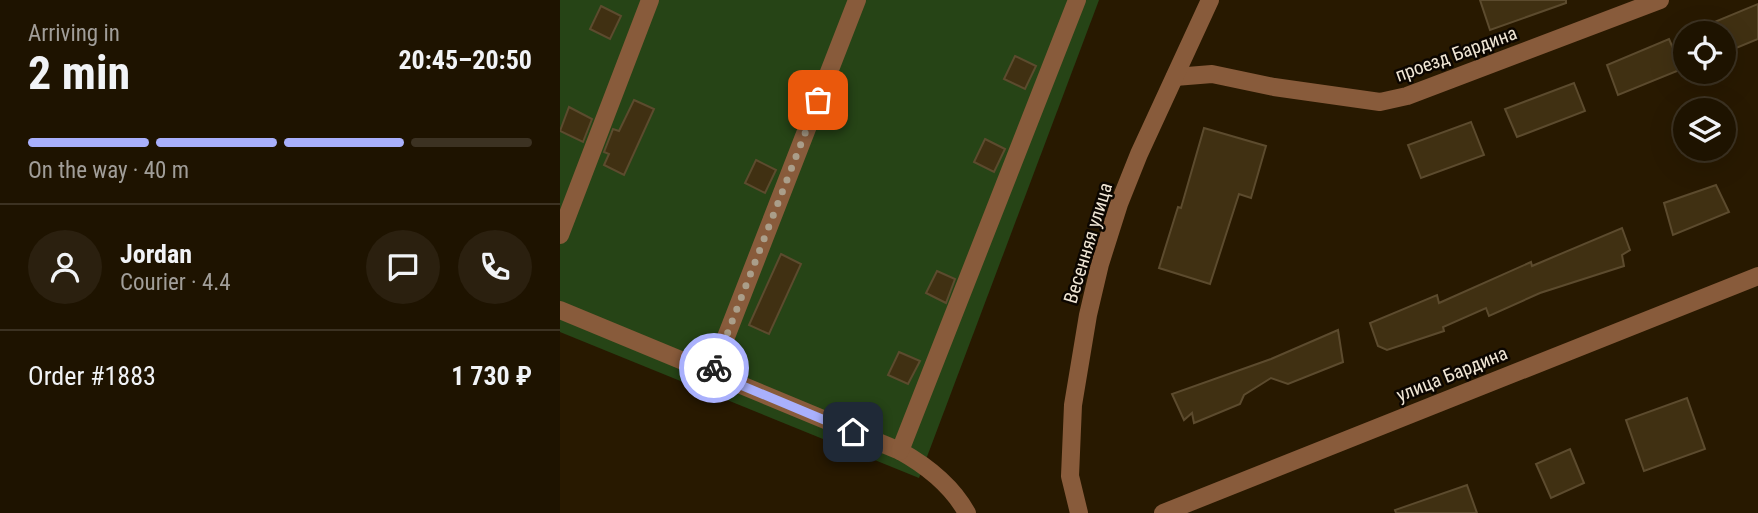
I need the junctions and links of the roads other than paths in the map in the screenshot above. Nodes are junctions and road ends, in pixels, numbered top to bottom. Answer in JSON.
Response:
{"nodes":[{"id":1,"x":650,"y":0,"type":"edge"},
{"id":2,"x":857,"y":0,"type":"edge"},
{"id":3,"x":1077,"y":0,"type":"edge"},
{"id":4,"x":1210,"y":0,"type":"edge"},
{"id":5,"x":1660,"y":0,"type":"edge"},
{"id":6,"x":1175,"y":77,"type":"junction"},
{"id":7,"x":560,"y":236,"type":"edge"},
{"id":8,"x":1758,"y":276,"type":"edge"},
{"id":9,"x":560,"y":310,"type":"edge"},
{"id":10,"x":712,"y":373,"type":"junction"},
{"id":11,"x":900,"y":451,"type":"junction"},
{"id":12,"x":967,"y":513,"type":"edge"},
{"id":13,"x":1079,"y":513,"type":"edge"},
{"id":14,"x":1163,"y":513,"type":"edge"}],
"edges":[{"from":1,"to":7,"type":"street"},
{"from":2,"to":10,"type":"street"},
{"from":3,"to":11,"type":"street"},
{"from":4,"to":6,"type":"street","name":"Весенняя улица"},
{"from":5,"to":6,"type":"street","name":"проезд Бардина"},
{"from":6,"to":13,"type":"street","name":"Весенняя улица"},
{"from":8,"to":14,"type":"street","name":"улица Бардина"},
{"from":9,"to":10,"type":"street"},
{"from":10,"to":11,"type":"street"},
{"from":11,"to":12,"type":"street"}]}
